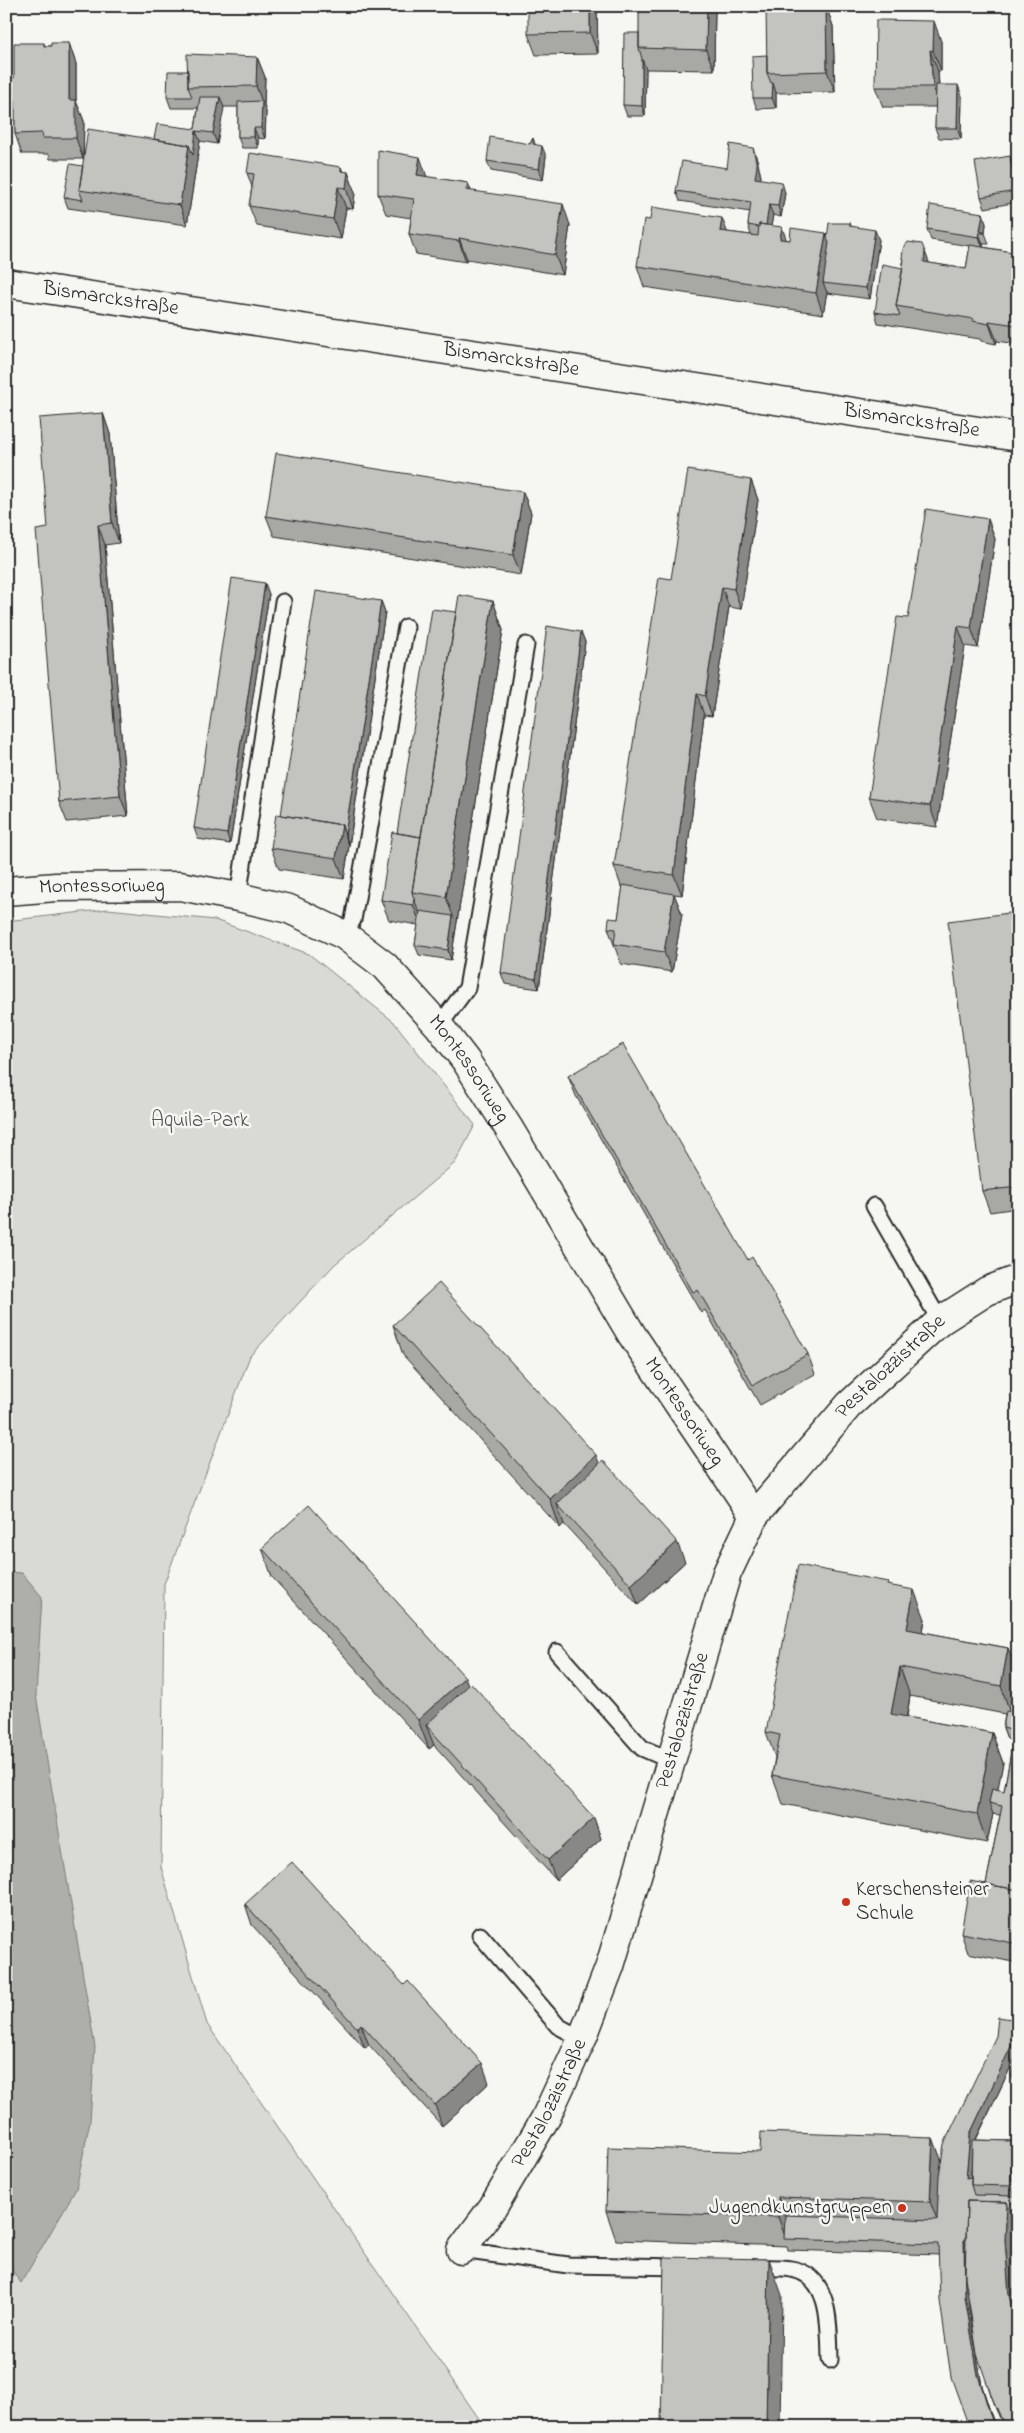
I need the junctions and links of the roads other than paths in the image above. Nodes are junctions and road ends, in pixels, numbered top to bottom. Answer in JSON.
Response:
{"nodes":[{"id":1,"x":6,"y":283,"type":"edge"},
{"id":2,"x":1018,"y":437,"type":"edge"},
{"id":3,"x":283,"y":602,"type":"dead end"},
{"id":4,"x":406,"y":627,"type":"dead end"},
{"id":5,"x":526,"y":645,"type":"dead end"},
{"id":6,"x":6,"y":891,"type":"edge"},
{"id":7,"x":238,"y":897,"type":"junction"},
{"id":8,"x":344,"y":935,"type":"junction"},
{"id":9,"x":439,"y":1026,"type":"junction"},
{"id":10,"x":874,"y":1206,"type":"dead end"},
{"id":11,"x":1018,"y":1279,"type":"edge"},
{"id":12,"x":940,"y":1320,"type":"junction"},
{"id":13,"x":754,"y":1516,"type":"junction"},
{"id":14,"x":557,"y":1652,"type":"dead end"},
{"id":15,"x":672,"y":1760,"type":"junction"},
{"id":16,"x":480,"y":1935,"type":"dead end"},
{"id":17,"x":582,"y":2039,"type":"junction"},
{"id":18,"x":461,"y":2250,"type":"joint"},
{"id":19,"x":695,"y":2267,"type":"edge"},
{"id":20,"x":734,"y":2268,"type":"edge"},
{"id":21,"x":830,"y":2360,"type":"dead end"}],
"edges":[{"from":1,"to":2,"type":"street","name":"Bismarckstraße"},
{"from":3,"to":7,"type":"lane"},
{"from":4,"to":8,"type":"lane"},
{"from":5,"to":9,"type":"lane"},
{"from":6,"to":7,"type":"street","name":"Montessoriweg"},
{"from":7,"to":8,"type":"street","name":"Montessoriweg"},
{"from":8,"to":9,"type":"street","name":"Montessoriweg"},
{"from":9,"to":13,"type":"street","name":"Montessoriweg"},
{"from":10,"to":12,"type":"lane"},
{"from":11,"to":12,"type":"street","name":"Pestalozzistraße"},
{"from":12,"to":13,"type":"street","name":"Pestalozzistraße"},
{"from":13,"to":15,"type":"street","name":"Pestalozzistraße"},
{"from":14,"to":15,"type":"lane"},
{"from":15,"to":17,"type":"street","name":"Pestalozzistraße"},
{"from":16,"to":17,"type":"lane"},
{"from":17,"to":18,"type":"street","name":"Pestalozzistraße"},
{"from":18,"to":19,"type":"lane"},
{"from":20,"to":21,"type":"lane"}]}
